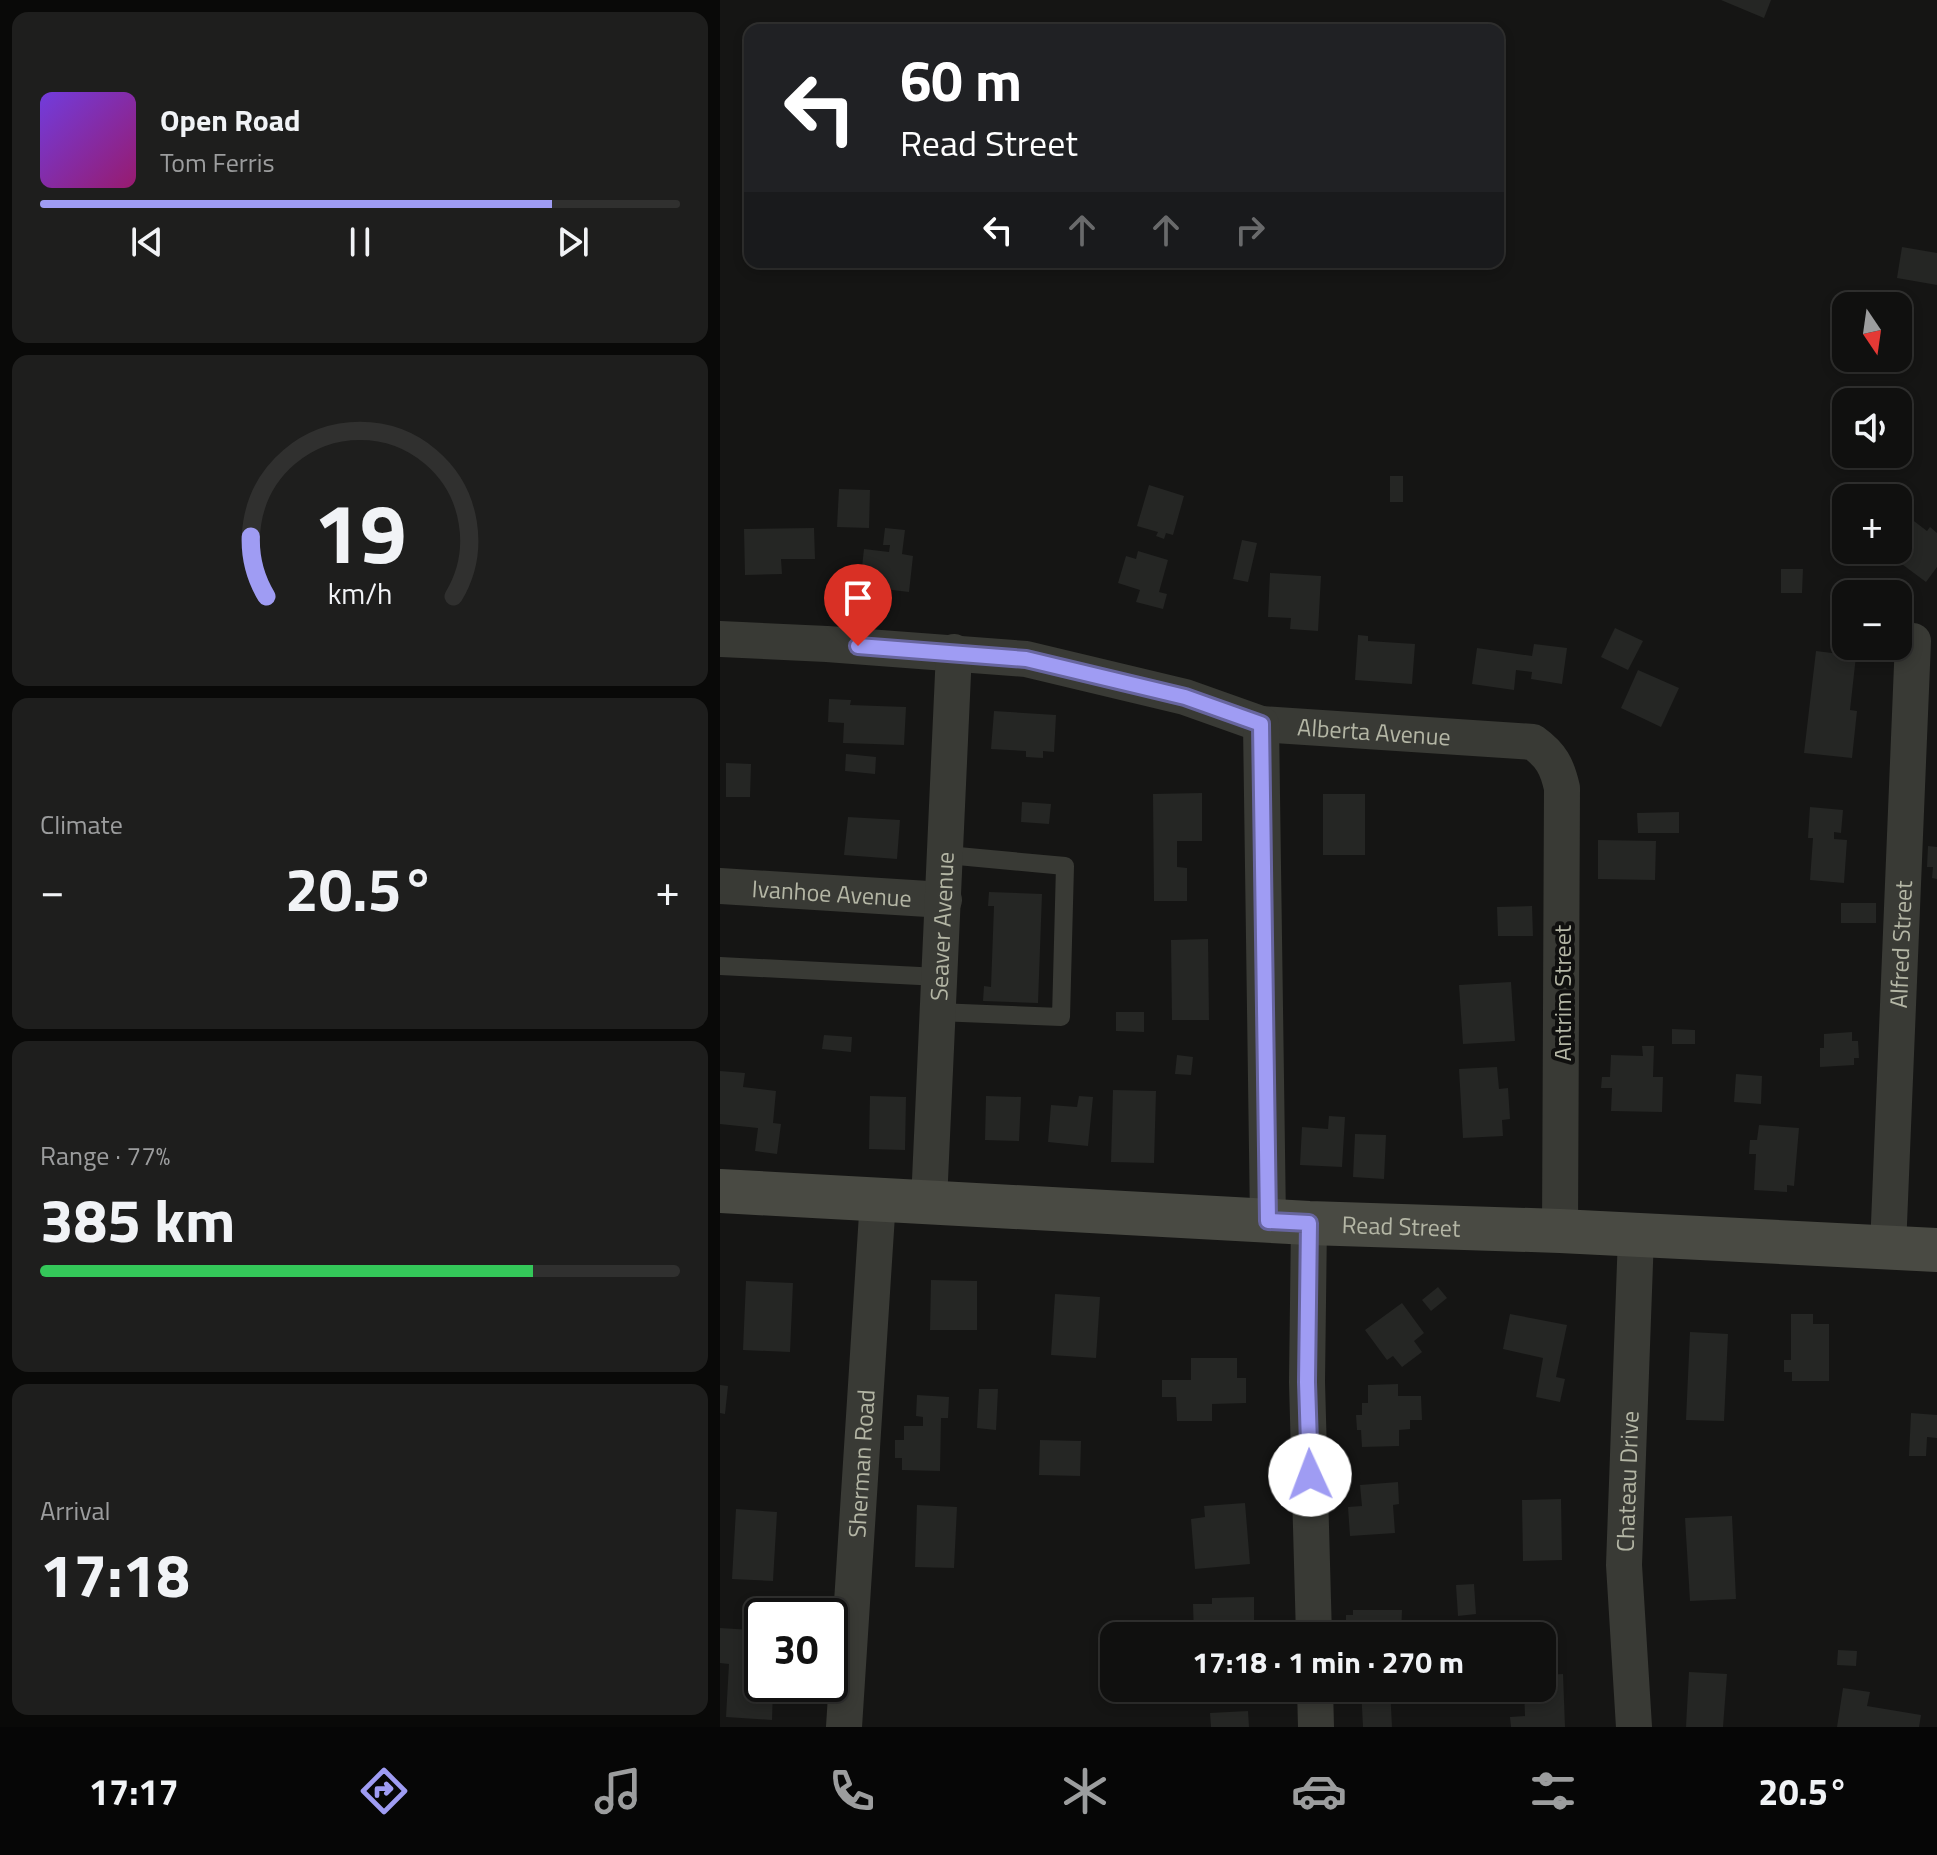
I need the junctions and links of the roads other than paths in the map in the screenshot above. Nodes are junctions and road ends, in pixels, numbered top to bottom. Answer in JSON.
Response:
{"nodes":[{"id":1,"x":720,"y":639,"type":"edge"},
{"id":2,"x":1913,"y":641,"type":"dead end"},
{"id":3,"x":954,"y":652,"type":"junction"},
{"id":4,"x":1261,"y":724,"type":"junction"},
{"id":5,"x":1551,"y":758,"type":"joint"},
{"id":6,"x":947,"y":855,"type":"junction"},
{"id":7,"x":720,"y":886,"type":"edge"},
{"id":8,"x":944,"y":900,"type":"junction"},
{"id":9,"x":720,"y":966,"type":"edge"},
{"id":10,"x":938,"y":995,"type":"junction"},
{"id":11,"x":720,"y":1191,"type":"edge"},
{"id":12,"x":878,"y":1199,"type":"junction"},
{"id":13,"x":929,"y":1202,"type":"junction"},
{"id":14,"x":1288,"y":1222,"type":"junction"},
{"id":15,"x":1560,"y":1231,"type":"junction"},
{"id":16,"x":1636,"y":1236,"type":"junction"},
{"id":17,"x":1888,"y":1248,"type":"junction"},
{"id":18,"x":1937,"y":1250,"type":"edge"},
{"id":19,"x":1314,"y":1622,"type":"edge"},
{"id":20,"x":1315,"y":1702,"type":"edge"},
{"id":21,"x":844,"y":1727,"type":"edge"},
{"id":22,"x":1316,"y":1727,"type":"edge"},
{"id":23,"x":1634,"y":1727,"type":"edge"}],
"edges":[{"from":1,"to":3,"type":"street","name":"Alberta Avenue"},
{"from":2,"to":17,"type":"street","name":"Alfred Street"},
{"from":3,"to":4,"type":"street","name":"Alberta Avenue"},
{"from":3,"to":6,"type":"street","name":"Seaver Avenue"},
{"from":4,"to":5,"type":"street","name":"Alberta Avenue"},
{"from":4,"to":14,"type":"street"},
{"from":5,"to":15,"type":"street","name":"Antrim Street"},
{"from":6,"to":8,"type":"street","name":"Seaver Avenue"},
{"from":6,"to":10,"type":"lane"},
{"from":7,"to":8,"type":"street","name":"Ivanhoe Avenue"},
{"from":8,"to":10,"type":"street","name":"Seaver Avenue"},
{"from":9,"to":10,"type":"lane"},
{"from":10,"to":13,"type":"street","name":"Seaver Avenue"},
{"from":11,"to":12,"type":"main road","name":"Read Street"},
{"from":12,"to":13,"type":"main road","name":"Read Street"},
{"from":12,"to":21,"type":"street","name":"Sherman Road"},
{"from":13,"to":14,"type":"main road","name":"Read Street"},
{"from":14,"to":15,"type":"main road","name":"Read Street"},
{"from":14,"to":19,"type":"street"},
{"from":15,"to":16,"type":"main road","name":"Read Street"},
{"from":16,"to":17,"type":"main road","name":"Read Street"},
{"from":16,"to":23,"type":"street","name":"Chateau Drive"},
{"from":17,"to":18,"type":"main road","name":"Read Street"},
{"from":20,"to":22,"type":"street"}]}
